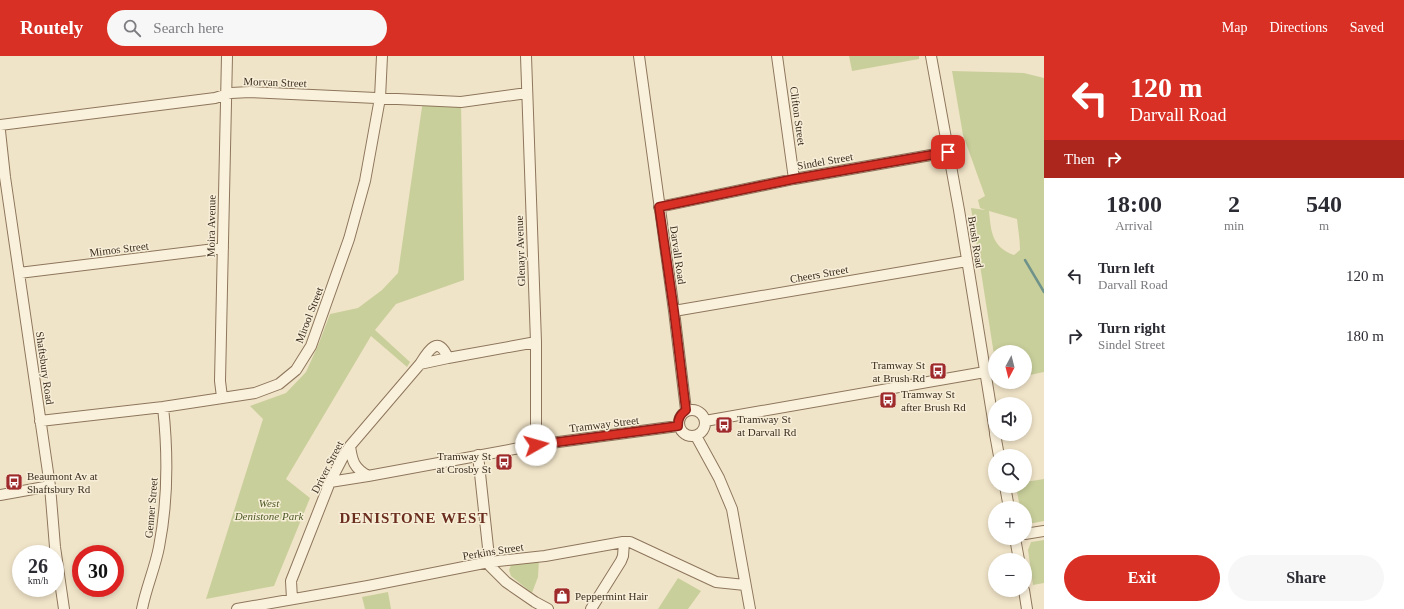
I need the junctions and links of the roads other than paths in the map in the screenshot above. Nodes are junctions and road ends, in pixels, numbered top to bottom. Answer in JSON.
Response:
{"nodes":[{"id":1,"x":227,"y":56,"type":"edge"},
{"id":2,"x":382,"y":56,"type":"edge"},
{"id":3,"x":526,"y":56,"type":"edge"},
{"id":4,"x":639,"y":56,"type":"edge"},
{"id":5,"x":777,"y":56,"type":"edge"},
{"id":6,"x":931,"y":56,"type":"edge"},
{"id":7,"x":527,"y":93,"type":"junction"},
{"id":8,"x":226,"y":95,"type":"junction"},
{"id":9,"x":380,"y":98,"type":"junction"},
{"id":10,"x":0,"y":125,"type":"edge"},
{"id":11,"x":0,"y":131,"type":"edge"},
{"id":12,"x":948,"y":152,"type":"junction"},
{"id":13,"x":794,"y":179,"type":"junction"},
{"id":14,"x":659,"y":207,"type":"junction"},
{"id":15,"x":223,"y":248,"type":"junction"},
{"id":16,"x":967,"y":262,"type":"junction"},
{"id":17,"x":19,"y":274,"type":"junction"},
{"id":18,"x":674,"y":311,"type":"junction"},
{"id":19,"x":536,"y":342,"type":"junction"},
{"id":20,"x":448,"y":358,"type":"junction"},
{"id":21,"x":420,"y":364,"type":"junction"},
{"id":22,"x":985,"y":372,"type":"junction"},
{"id":23,"x":222,"y":397,"type":"junction"},
{"id":24,"x":989,"y":397,"type":"edge"},
{"id":25,"x":164,"y":407,"type":"junction"},
{"id":26,"x":686,"y":410,"type":"junction"},
{"id":27,"x":40,"y":421,"type":"junction"},
{"id":28,"x":705,"y":421,"type":"junction"},
{"id":29,"x":678,"y":426,"type":"junction"},
{"id":30,"x":696,"y":436,"type":"junction"},
{"id":31,"x":536,"y":445,"type":"junction"},
{"id":32,"x":350,"y":446,"type":"junction"},
{"id":33,"x":478,"y":455,"type":"junction"},
{"id":34,"x":368,"y":476,"type":"junction"},
{"id":35,"x":330,"y":482,"type":"junction"},
{"id":36,"x":50,"y":486,"type":"junction"},
{"id":37,"x":0,"y":495,"type":"edge"},
{"id":38,"x":1044,"y":531,"type":"edge"},
{"id":39,"x":1032,"y":533,"type":"edge"},
{"id":40,"x":624,"y":542,"type":"junction"},
{"id":41,"x":489,"y":562,"type":"junction"},
{"id":42,"x":745,"y":585,"type":"junction"},
{"id":43,"x":1025,"y":597,"type":"edge"},
{"id":44,"x":292,"y":600,"type":"junction"},
{"id":45,"x":64,"y":609,"type":"edge"},
{"id":46,"x":142,"y":609,"type":"edge"},
{"id":47,"x":238,"y":609,"type":"edge"},
{"id":48,"x":548,"y":609,"type":"edge"},
{"id":49,"x":591,"y":609,"type":"edge"},
{"id":50,"x":750,"y":609,"type":"edge"},
{"id":51,"x":1027,"y":609,"type":"edge"}],
"edges":[{"from":1,"to":8,"type":"street","name":"Moira Avenue"},
{"from":2,"to":9,"type":"street","name":"Mirool Street"},
{"from":3,"to":7,"type":"street","name":"Glenayr Avenue"},
{"from":4,"to":14,"type":"street","name":"Darvall Road"},
{"from":5,"to":13,"type":"street","name":"Clifton Street"},
{"from":6,"to":12,"type":"street","name":"Brush Road"},
{"from":7,"to":9,"type":"street","name":"Morvan Street"},
{"from":7,"to":19,"type":"street","name":"Glenayr Avenue"},
{"from":8,"to":9,"type":"street","name":"Morvan Street"},
{"from":8,"to":10,"type":"street","name":"Morvan Street"},
{"from":8,"to":15,"type":"street","name":"Moira Avenue"},
{"from":9,"to":23,"type":"street","name":"Mirool Street"},
{"from":11,"to":17,"type":"street","name":"Shaftsbury Road"},
{"from":12,"to":13,"type":"street","name":"Sindel Street"},
{"from":12,"to":16,"type":"street","name":"Brush Road"},
{"from":13,"to":14,"type":"street","name":"Sindel Street"},
{"from":14,"to":18,"type":"street","name":"Darvall Road"},
{"from":15,"to":17,"type":"street","name":"Mimos Street"},
{"from":15,"to":23,"type":"street","name":"Moira Avenue"},
{"from":16,"to":18,"type":"street","name":"Cheers Street"},
{"from":16,"to":22,"type":"street","name":"Brush Road"},
{"from":17,"to":27,"type":"street","name":"Shaftsbury Road"},
{"from":18,"to":26,"type":"street","name":"Darvall Road"},
{"from":19,"to":20,"type":"street"},
{"from":19,"to":31,"type":"street","name":"Glenayr Avenue"},
{"from":20,"to":21,"type":"street"},
{"from":20,"to":21,"type":"street","name":"Driver Street"},
{"from":21,"to":32,"type":"street","name":"Driver Street"},
{"from":22,"to":24,"type":"street","name":"Brush Road"},
{"from":22,"to":28,"type":"street"},
{"from":23,"to":25,"type":"street","name":"Mirool Street"},
{"from":25,"to":27,"type":"street","name":"Mirool Street"},
{"from":25,"to":46,"type":"street","name":"Genner Street"},
{"from":26,"to":28,"type":"street"},
{"from":26,"to":29,"type":"street"},
{"from":27,"to":36,"type":"street","name":"Shaftsbury Road"},
{"from":28,"to":30,"type":"street"},
{"from":29,"to":30,"type":"street"},
{"from":29,"to":31,"type":"street","name":"Tramway Street"},
{"from":30,"to":42,"type":"street"},
{"from":31,"to":33,"type":"street","name":"Tramway Street"},
{"from":32,"to":34,"type":"street"},
{"from":32,"to":35,"type":"street","name":"Driver Street"},
{"from":33,"to":34,"type":"street","name":"Tramway Street"},
{"from":33,"to":41,"type":"street"},
{"from":34,"to":35,"type":"street","name":"Tramway Street"},
{"from":35,"to":44,"type":"street","name":"Driver Street"},
{"from":36,"to":37,"type":"street"},
{"from":36,"to":45,"type":"street","name":"Shaftsbury Road"},
{"from":38,"to":39,"type":"street"},
{"from":40,"to":41,"type":"street","name":"Perkins Street"},
{"from":40,"to":42,"type":"street","name":"Perkins Street"},
{"from":40,"to":49,"type":"street"},
{"from":41,"to":44,"type":"street","name":"Perkins Street"},
{"from":41,"to":48,"type":"street"},
{"from":42,"to":50,"type":"street"},
{"from":43,"to":51,"type":"street"},
{"from":44,"to":47,"type":"street","name":"Perkins Street"}]}
